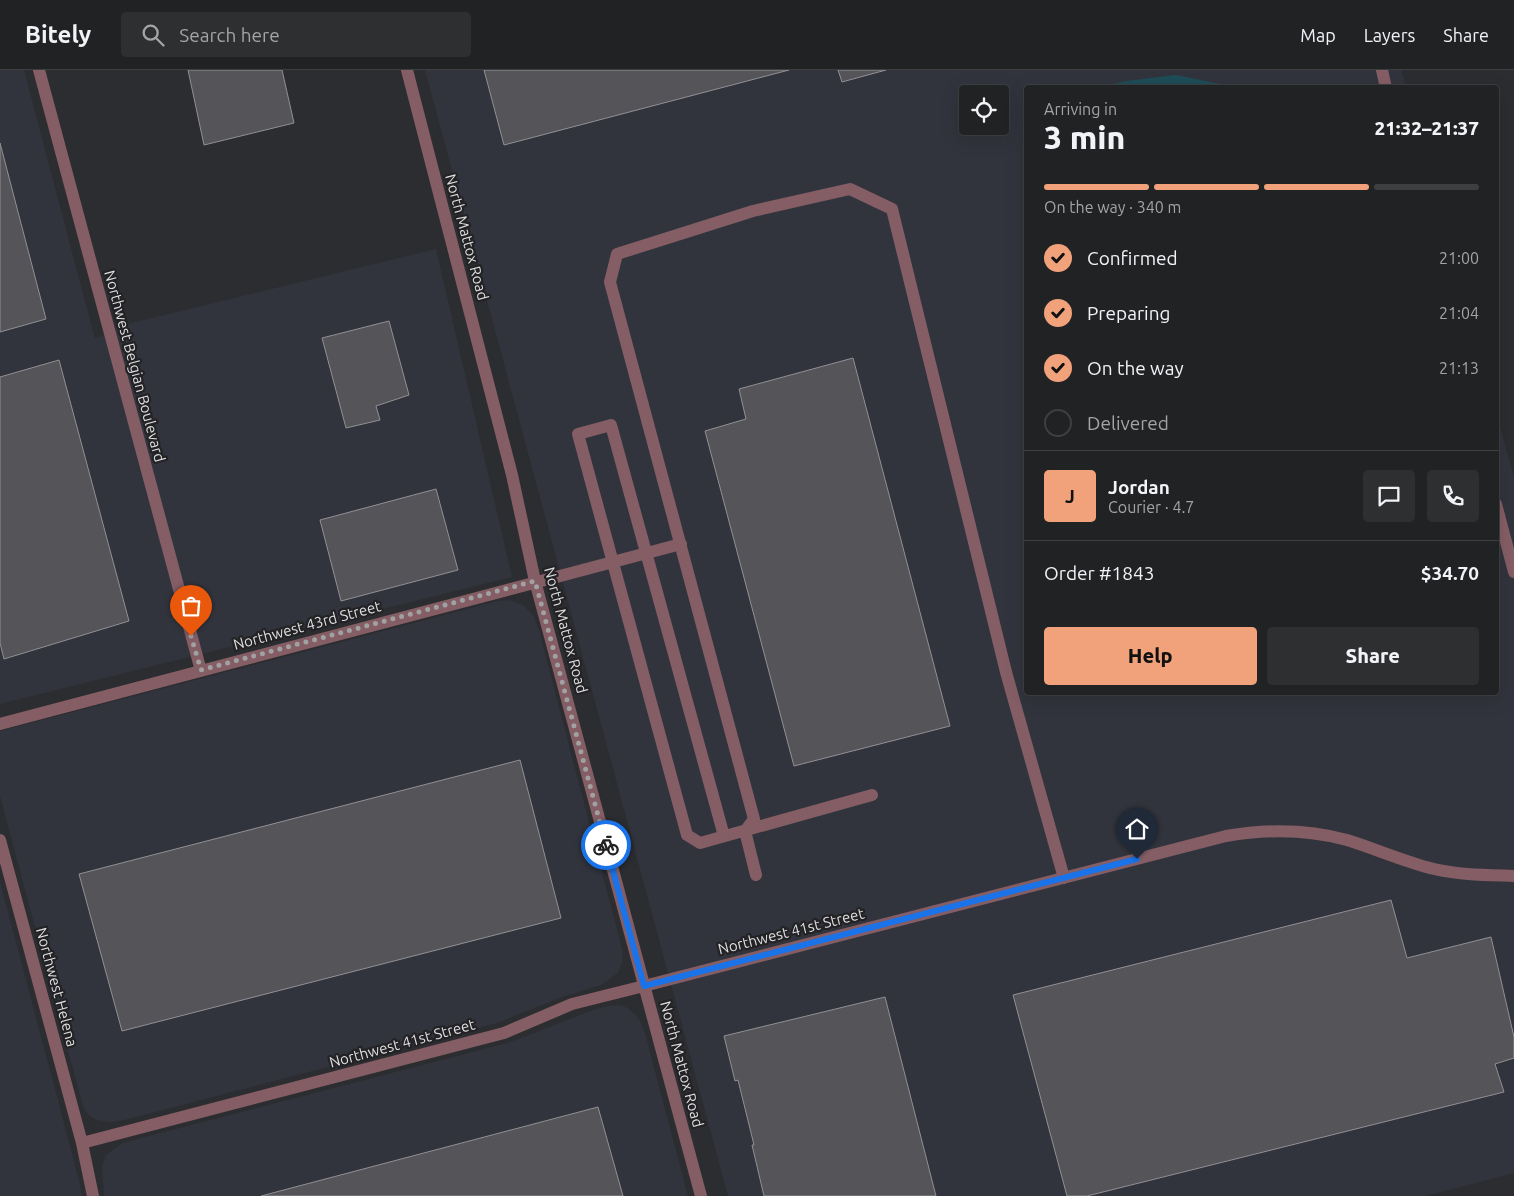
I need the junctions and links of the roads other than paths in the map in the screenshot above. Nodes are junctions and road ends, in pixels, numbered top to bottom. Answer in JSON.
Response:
{"nodes":[{"id":1,"x":39,"y":70,"type":"edge"},
{"id":2,"x":407,"y":70,"type":"edge"},
{"id":3,"x":1382,"y":70,"type":"edge"},
{"id":4,"x":1385,"y":85,"type":"edge"},
{"id":5,"x":1499,"y":515,"type":"edge"},
{"id":6,"x":681,"y":544,"type":"junction"},
{"id":7,"x":646,"y":552,"type":"junction"},
{"id":8,"x":613,"y":561,"type":"junction"},
{"id":9,"x":1514,"y":572,"type":"edge"},
{"id":10,"x":535,"y":581,"type":"junction"},
{"id":11,"x":201,"y":670,"type":"junction"},
{"id":12,"x":0,"y":724,"type":"edge"},
{"id":13,"x":872,"y":795,"type":"dead end"},
{"id":14,"x":745,"y":831,"type":"junction"},
{"id":15,"x":724,"y":836,"type":"junction"},
{"id":16,"x":0,"y":840,"type":"edge"},
{"id":17,"x":756,"y":876,"type":"dead end"},
{"id":18,"x":1514,"y":876,"type":"edge"},
{"id":19,"x":1064,"y":878,"type":"junction"},
{"id":20,"x":644,"y":986,"type":"junction"},
{"id":21,"x":82,"y":1143,"type":"junction"},
{"id":22,"x":93,"y":1196,"type":"edge"},
{"id":23,"x":701,"y":1196,"type":"edge"}],
"edges":[{"from":1,"to":11,"type":"street","name":"Northwest Belgian Boulevard"},
{"from":2,"to":10,"type":"street","name":"North Mattox Road"},
{"from":3,"to":4,"type":"street"},
{"from":5,"to":9,"type":"street"},
{"from":6,"to":7,"type":"street","name":"Northwest 43rd Street"},
{"from":6,"to":14,"type":"street"},
{"from":6,"to":19,"type":"street"},
{"from":7,"to":8,"type":"street","name":"Northwest 43rd Street"},
{"from":7,"to":8,"type":"street"},
{"from":7,"to":15,"type":"street"},
{"from":8,"to":10,"type":"street","name":"Northwest 43rd Street"},
{"from":8,"to":15,"type":"street"},
{"from":10,"to":11,"type":"street","name":"Northwest 43rd Street"},
{"from":10,"to":20,"type":"street","name":"North Mattox Road"},
{"from":11,"to":12,"type":"street","name":"Northwest 43rd Street"},
{"from":13,"to":14,"type":"street"},
{"from":14,"to":15,"type":"street"},
{"from":14,"to":17,"type":"street"},
{"from":16,"to":21,"type":"street","name":"Northwest Helena"},
{"from":18,"to":19,"type":"street","name":"Northwest 41st Street"},
{"from":19,"to":20,"type":"street","name":"Northwest 41st Street"},
{"from":20,"to":21,"type":"street","name":"Northwest 41st Street"},
{"from":20,"to":23,"type":"street","name":"North Mattox Road"},
{"from":21,"to":22,"type":"street","name":"Northwest Helena"}]}
